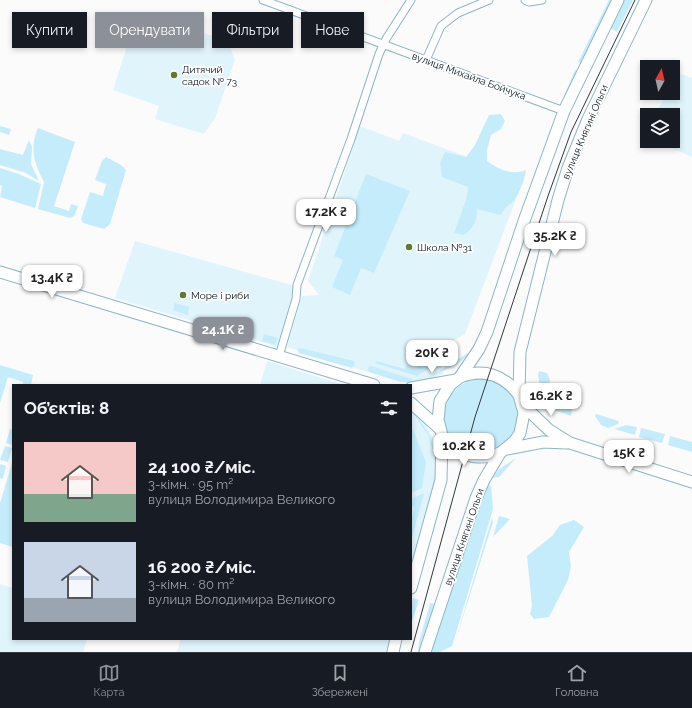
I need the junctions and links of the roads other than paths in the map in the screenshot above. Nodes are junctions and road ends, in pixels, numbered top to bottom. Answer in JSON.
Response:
{"nodes":[{"id":1,"x":263,"y":0,"type":"edge"},
{"id":2,"x":411,"y":0,"type":"edge"},
{"id":3,"x":489,"y":0,"type":"edge"},
{"id":4,"x":525,"y":0,"type":"edge"},
{"id":5,"x":542,"y":0,"type":"edge"},
{"id":6,"x":618,"y":0,"type":"edge"},
{"id":7,"x":646,"y":0,"type":"edge"},
{"id":8,"x":383,"y":45,"type":"junction"},
{"id":9,"x":426,"y":60,"type":"junction"},
{"id":10,"x":564,"y":111,"type":"junction"},
{"id":11,"x":0,"y":272,"type":"edge"},
{"id":12,"x":280,"y":356,"type":"junction"},
{"id":13,"x":459,"y":378,"type":"junction"},
{"id":14,"x":371,"y":384,"type":"edge"},
{"id":15,"x":412,"y":388,"type":"edge"},
{"id":16,"x":520,"y":399,"type":"junction"},
{"id":17,"x":412,"y":404,"type":"edge"},
{"id":18,"x":441,"y":432,"type":"junction"},
{"id":19,"x":570,"y":443,"type":"junction"},
{"id":20,"x":504,"y":451,"type":"junction"},
{"id":21,"x":692,"y":482,"type":"edge"},
{"id":22,"x":412,"y":584,"type":"edge"},
{"id":23,"x":396,"y":640,"type":"edge"},
{"id":24,"x":393,"y":652,"type":"edge"},
{"id":25,"x":425,"y":652,"type":"edge"}],
"edges":[{"from":1,"to":8,"type":"street","name":"вулиця Михайла Бойчука"},
{"from":2,"to":8,"type":"street"},
{"from":3,"to":9,"type":"street"},
{"from":4,"to":5,"type":"street"},
{"from":6,"to":10,"type":"main road"},
{"from":7,"to":16,"type":"main road","name":"вулиця Княгині Ольги"},
{"from":8,"to":9,"type":"street","name":"вулиця Михайла Бойчука"},
{"from":8,"to":12,"type":"street"},
{"from":9,"to":10,"type":"street","name":"вулиця Михайла Бойчука"},
{"from":10,"to":13,"type":"main road"},
{"from":11,"to":12,"type":"main road"},
{"from":12,"to":14,"type":"main road"},
{"from":13,"to":15,"type":"main road"},
{"from":13,"to":16,"type":"main road"},
{"from":13,"to":18,"type":"main road"},
{"from":16,"to":19,"type":"main road"},
{"from":16,"to":20,"type":"main road","name":"вулиця Княгині Ольги"},
{"from":17,"to":18,"type":"main road"},
{"from":18,"to":20,"type":"main road"},
{"from":18,"to":22,"type":"main road"},
{"from":19,"to":20,"type":"main road"},
{"from":19,"to":21,"type":"main road"},
{"from":20,"to":25,"type":"main road","name":"вулиця Княгині Ольги"},
{"from":23,"to":24,"type":"main road"}]}
